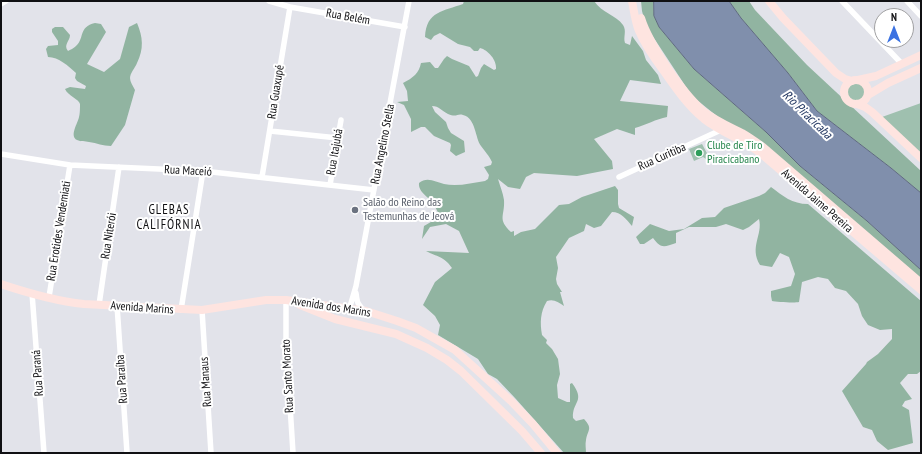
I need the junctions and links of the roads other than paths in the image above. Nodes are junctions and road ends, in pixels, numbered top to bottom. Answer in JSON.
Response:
{"nodes":[{"id":1,"x":6,"y":1,"type":"edge"},
{"id":2,"x":269,"y":1,"type":"edge"},
{"id":3,"x":409,"y":1,"type":"edge"},
{"id":4,"x":632,"y":1,"type":"edge"},
{"id":5,"x":638,"y":1,"type":"edge"},
{"id":6,"x":769,"y":1,"type":"edge"},
{"id":7,"x":842,"y":1,"type":"edge"},
{"id":8,"x":907,"y":1,"type":"edge"},
{"id":9,"x":1,"y":4,"type":"edge"},
{"id":10,"x":290,"y":6,"type":"junction"},
{"id":11,"x":921,"y":16,"type":"edge"},
{"id":12,"x":405,"y":27,"type":"junction"},
{"id":13,"x":921,"y":56,"type":"edge"},
{"id":14,"x":902,"y":64,"type":"junction"},
{"id":15,"x":921,"y":68,"type":"edge"},
{"id":16,"x":839,"y":76,"type":"junction"},
{"id":17,"x":876,"y":76,"type":"junction"},
{"id":18,"x":855,"y":81,"type":"junction"},
{"id":19,"x":879,"y":88,"type":"junction"},
{"id":20,"x":845,"y":90,"type":"junction"},
{"id":21,"x":868,"y":95,"type":"junction"},
{"id":22,"x":857,"y":104,"type":"junction"},
{"id":23,"x":872,"y":112,"type":"junction"},
{"id":24,"x":341,"y":120,"type":"dead end"},
{"id":25,"x":724,"y":129,"type":"junction"},
{"id":26,"x":270,"y":131,"type":"junction"},
{"id":27,"x":338,"y":138,"type":"junction"},
{"id":28,"x":1,"y":154,"type":"edge"},
{"id":29,"x":921,"y":158,"type":"edge"},
{"id":30,"x":70,"y":165,"type":"junction"},
{"id":31,"x":119,"y":167,"type":"junction"},
{"id":32,"x":203,"y":171,"type":"junction"},
{"id":33,"x":262,"y":177,"type":"junction"},
{"id":34,"x":619,"y":177,"type":"dead end"},
{"id":35,"x":330,"y":185,"type":"junction"},
{"id":36,"x":374,"y":190,"type":"junction"},
{"id":37,"x":921,"y":283,"type":"edge"},
{"id":38,"x":1,"y":284,"type":"edge"},
{"id":39,"x":356,"y":286,"type":"junction"},
{"id":40,"x":921,"y":290,"type":"edge"},
{"id":41,"x":32,"y":293,"type":"junction"},
{"id":42,"x":49,"y":297,"type":"junction"},
{"id":43,"x":286,"y":300,"type":"junction"},
{"id":44,"x":99,"y":305,"type":"junction"},
{"id":45,"x":117,"y":305,"type":"junction"},
{"id":46,"x":181,"y":310,"type":"junction"},
{"id":47,"x":202,"y":310,"type":"junction"},
{"id":48,"x":349,"y":310,"type":"junction"},
{"id":49,"x":366,"y":311,"type":"junction"},
{"id":50,"x":351,"y":323,"type":"junction"},
{"id":51,"x":370,"y":327,"type":"junction"},
{"id":52,"x":44,"y":453,"type":"edge"},
{"id":53,"x":127,"y":453,"type":"edge"},
{"id":54,"x":211,"y":453,"type":"edge"},
{"id":55,"x":293,"y":453,"type":"edge"},
{"id":56,"x":541,"y":453,"type":"edge"},
{"id":57,"x":557,"y":453,"type":"edge"}],
"edges":[{"from":1,"to":9,"type":"street"},
{"from":2,"to":10,"type":"street","name":"Rua Belém"},
{"from":3,"to":12,"type":"street","name":"Rua Angelino Stella"},
{"from":4,"to":25,"type":"street","name":"Avenida Jaime Pereira"},
{"from":5,"to":25,"type":"street","name":"Avenida Jaime Pereira"},
{"from":6,"to":16,"type":"street"},
{"from":7,"to":14,"type":"street"},
{"from":8,"to":11,"type":"street"},
{"from":10,"to":12,"type":"street","name":"Rua Belém"},
{"from":10,"to":26,"type":"street","name":"Rua Guaxupé"},
{"from":12,"to":36,"type":"street","name":"Rua Angelino Stella"},
{"from":13,"to":14,"type":"street"},
{"from":14,"to":17,"type":"street"},
{"from":15,"to":19,"type":"street"},
{"from":16,"to":18,"type":"street"},
{"from":16,"to":20,"type":"street"},
{"from":17,"to":18,"type":"street"},
{"from":17,"to":19,"type":"street"},
{"from":18,"to":20,"type":"street"},
{"from":18,"to":21,"type":"street"},
{"from":19,"to":21,"type":"street"},
{"from":20,"to":22,"type":"street"},
{"from":21,"to":22,"type":"street"},
{"from":21,"to":23,"type":"street"},
{"from":22,"to":23,"type":"street"},
{"from":23,"to":29,"type":"street"},
{"from":24,"to":27,"type":"street","name":"Rua Itajubá"},
{"from":25,"to":34,"type":"street","name":"Rua Curitiba"},
{"from":25,"to":37,"type":"street","name":"Avenida Jaime Pereira"},
{"from":25,"to":40,"type":"street","name":"Avenida Jaime Pereira"},
{"from":26,"to":27,"type":"street"},
{"from":26,"to":33,"type":"street","name":"Rua Guaxupé"},
{"from":27,"to":35,"type":"street","name":"Rua Itajubá"},
{"from":28,"to":30,"type":"street","name":"Rua Maceió"},
{"from":30,"to":31,"type":"street","name":"Rua Maceió"},
{"from":30,"to":42,"type":"street","name":"Rua Erotides Vendemiati"},
{"from":31,"to":32,"type":"street","name":"Rua Maceió"},
{"from":31,"to":44,"type":"street","name":"Rua Niterói"},
{"from":32,"to":33,"type":"street","name":"Rua Maceió"},
{"from":32,"to":46,"type":"street"},
{"from":33,"to":35,"type":"street","name":"Rua Maceió"},
{"from":35,"to":36,"type":"street","name":"Rua Maceió"},
{"from":36,"to":39,"type":"street","name":"Rua Angelino Stella"},
{"from":38,"to":41,"type":"street","name":"Avenida Marins"},
{"from":39,"to":48,"type":"street"},
{"from":39,"to":49,"type":"street"},
{"from":41,"to":42,"type":"street","name":"Avenida Marins"},
{"from":41,"to":52,"type":"street","name":"Rua Paraná"},
{"from":42,"to":44,"type":"street","name":"Avenida Marins"},
{"from":43,"to":47,"type":"street","name":"Avenida Marins"},
{"from":43,"to":48,"type":"street","name":"Avenida dos Marins"},
{"from":43,"to":50,"type":"street","name":"Avenida dos Marins"},
{"from":43,"to":55,"type":"street","name":"Rua Santo Morato"},
{"from":44,"to":45,"type":"street","name":"Avenida Marins"},
{"from":45,"to":46,"type":"street","name":"Avenida Marins"},
{"from":45,"to":53,"type":"street","name":"Rua Paraíba"},
{"from":46,"to":47,"type":"street","name":"Avenida Marins"},
{"from":47,"to":54,"type":"street","name":"Rua Manaus"},
{"from":48,"to":49,"type":"street","name":"Avenida dos Marins"},
{"from":48,"to":50,"type":"street"},
{"from":49,"to":51,"type":"street"},
{"from":49,"to":57,"type":"street","name":"Avenida dos Marins"},
{"from":50,"to":51,"type":"street","name":"Avenida dos Marins"},
{"from":51,"to":56,"type":"street","name":"Avenida dos Marins"}]}
